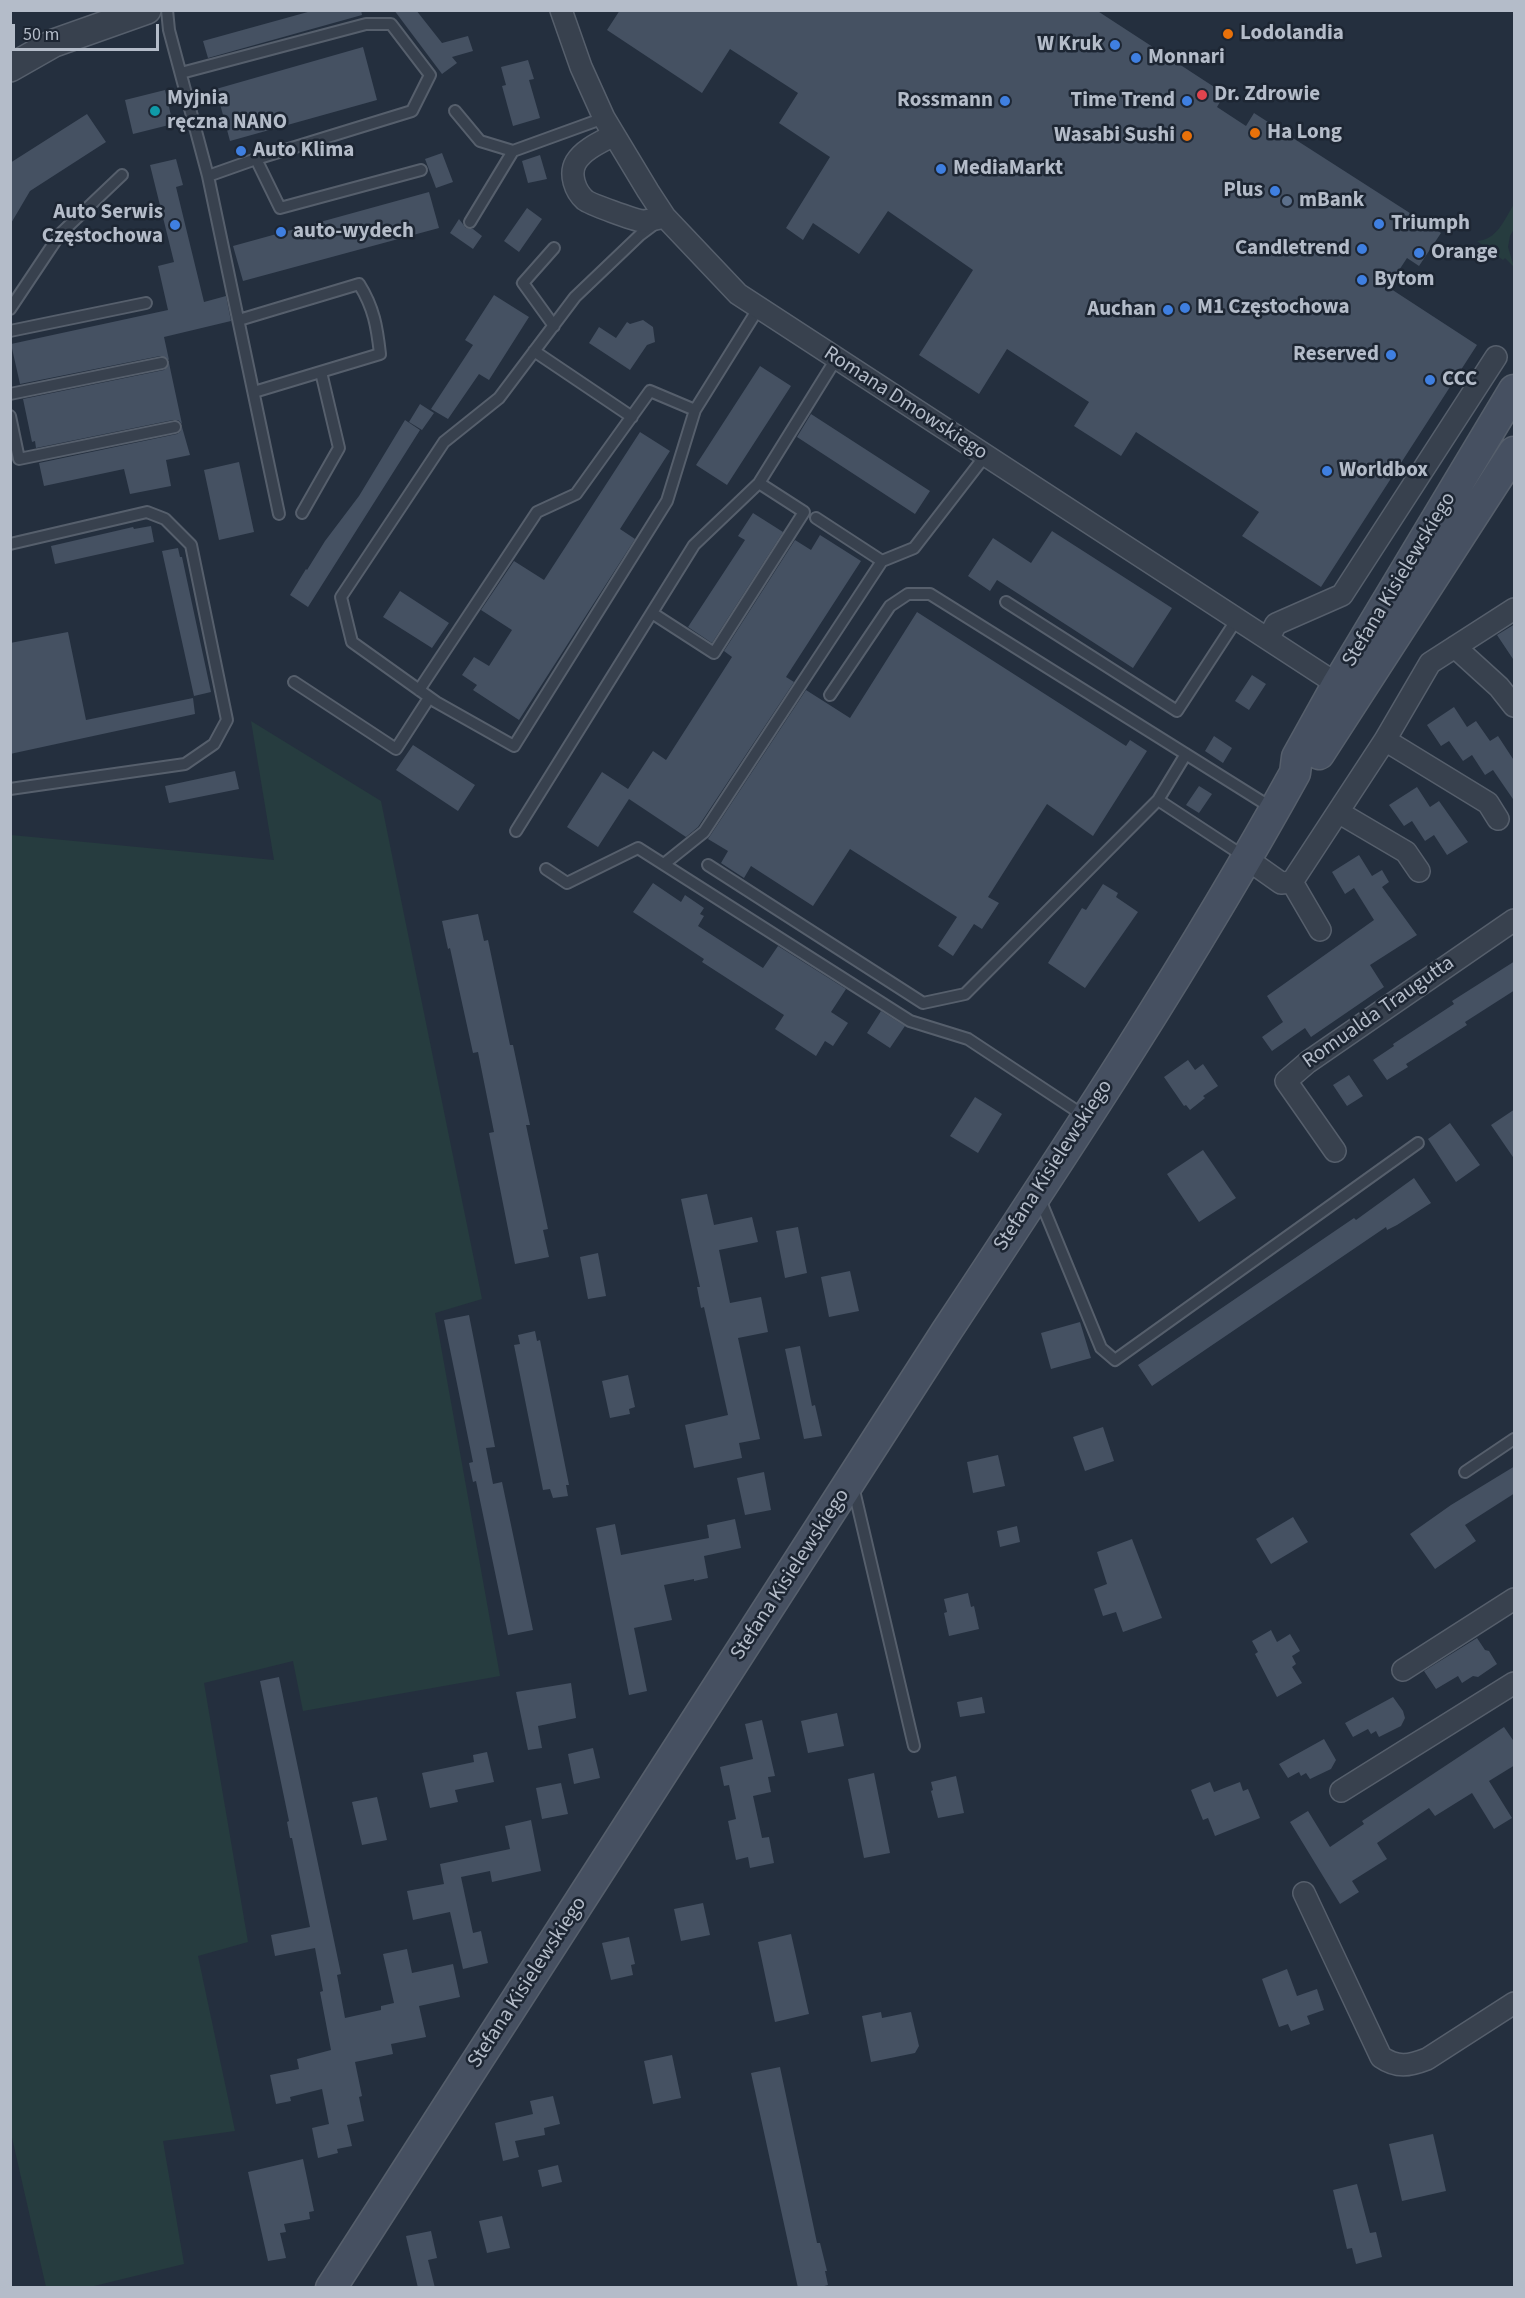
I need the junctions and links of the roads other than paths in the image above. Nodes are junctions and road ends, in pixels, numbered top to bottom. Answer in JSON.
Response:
{"nodes":[{"id":1,"x":147,"y":10,"type":"edge"},
{"id":2,"x":167,"y":10,"type":"edge"},
{"id":3,"x":561,"y":10,"type":"edge"},
{"id":4,"x":10,"y":68,"type":"edge"},
{"id":5,"x":181,"y":72,"type":"junction"},
{"id":6,"x":455,"y":111,"type":"dead end"},
{"id":7,"x":609,"y":126,"type":"junction"},
{"id":8,"x":513,"y":152,"type":"junction"},
{"id":9,"x":256,"y":159,"type":"junction"},
{"id":10,"x":422,"y":170,"type":"dead end"},
{"id":11,"x":122,"y":175,"type":"dead end"},
{"id":12,"x":208,"y":176,"type":"junction"},
{"id":13,"x":665,"y":217,"type":"junction"},
{"id":14,"x":470,"y":222,"type":"dead end"},
{"id":15,"x":554,"y":248,"type":"dead end"},
{"id":16,"x":147,"y":303,"type":"dead end"},
{"id":17,"x":10,"y":309,"type":"edge"},
{"id":18,"x":758,"y":309,"type":"junction"},
{"id":19,"x":238,"y":320,"type":"junction"},
{"id":20,"x":554,"y":326,"type":"junction"},
{"id":21,"x":10,"y":331,"type":"edge"},
{"id":22,"x":534,"y":351,"type":"junction"},
{"id":23,"x":1496,"y":357,"type":"dead end"},
{"id":24,"x":836,"y":359,"type":"junction"},
{"id":25,"x":162,"y":363,"type":"dead end"},
{"id":26,"x":321,"y":372,"type":"junction"},
{"id":27,"x":1515,"y":390,"type":"edge"},
{"id":28,"x":254,"y":392,"type":"junction"},
{"id":29,"x":10,"y":394,"type":"edge"},
{"id":30,"x":695,"y":410,"type":"junction"},
{"id":31,"x":10,"y":416,"type":"edge"},
{"id":32,"x":632,"y":417,"type":"junction"},
{"id":33,"x":175,"y":427,"type":"dead end"},
{"id":34,"x":1515,"y":452,"type":"edge"},
{"id":35,"x":985,"y":456,"type":"junction"},
{"id":36,"x":759,"y":483,"type":"junction"},
{"id":37,"x":302,"y":513,"type":"dead end"},
{"id":38,"x":279,"y":514,"type":"dead end"},
{"id":39,"x":816,"y":518,"type":"dead end"},
{"id":40,"x":10,"y":544,"type":"edge"},
{"id":41,"x":882,"y":561,"type":"junction"},
{"id":42,"x":1006,"y":602,"type":"dead end"},
{"id":43,"x":1515,"y":609,"type":"edge"},
{"id":44,"x":652,"y":613,"type":"junction"},
{"id":45,"x":1237,"y":620,"type":"junction"},
{"id":46,"x":1268,"y":639,"type":"junction"},
{"id":47,"x":1455,"y":647,"type":"junction"},
{"id":48,"x":294,"y":682,"type":"dead end"},
{"id":49,"x":419,"y":690,"type":"junction"},
{"id":50,"x":1347,"y":691,"type":"junction"},
{"id":51,"x":830,"y":695,"type":"dead end"},
{"id":52,"x":429,"y":698,"type":"junction"},
{"id":53,"x":1515,"y":706,"type":"edge"},
{"id":54,"x":1384,"y":740,"type":"junction"},
{"id":55,"x":1186,"y":754,"type":"junction"},
{"id":56,"x":10,"y":789,"type":"edge"},
{"id":57,"x":1158,"y":800,"type":"junction"},
{"id":58,"x":1274,"y":810,"type":"junction"},
{"id":59,"x":1338,"y":812,"type":"junction"},
{"id":60,"x":1498,"y":819,"type":"dead end"},
{"id":61,"x":516,"y":831,"type":"dead end"},
{"id":62,"x":1247,"y":859,"type":"junction"},
{"id":63,"x":664,"y":864,"type":"junction"},
{"id":64,"x":708,"y":865,"type":"dead end"},
{"id":65,"x":546,"y":869,"type":"dead end"},
{"id":66,"x":1419,"y":871,"type":"dead end"},
{"id":67,"x":1292,"y":882,"type":"junction"},
{"id":68,"x":1515,"y":920,"type":"edge"},
{"id":69,"x":1320,"y":930,"type":"dead end"},
{"id":70,"x":1086,"y":1117,"type":"junction"},
{"id":71,"x":1418,"y":1143,"type":"dead end"},
{"id":72,"x":1335,"y":1151,"type":"dead end"},
{"id":73,"x":1038,"y":1194,"type":"junction"},
{"id":74,"x":1515,"y":1439,"type":"edge"},
{"id":75,"x":1465,"y":1472,"type":"dead end"},
{"id":76,"x":852,"y":1480,"type":"junction"},
{"id":77,"x":1515,"y":1599,"type":"edge"},
{"id":78,"x":1403,"y":1670,"type":"dead end"},
{"id":79,"x":1515,"y":1683,"type":"edge"},
{"id":80,"x":914,"y":1746,"type":"dead end"},
{"id":81,"x":1341,"y":1791,"type":"dead end"},
{"id":82,"x":1304,"y":1893,"type":"dead end"},
{"id":83,"x":1515,"y":2003,"type":"edge"},
{"id":84,"x":331,"y":2288,"type":"edge"}],
"edges":[{"from":1,"to":4,"type":"street"},
{"from":2,"to":5,"type":"lane"},
{"from":3,"to":7,"type":"street","name":"Romana Dmowskiego"},
{"from":5,"to":9,"type":"lane"},
{"from":5,"to":12,"type":"lane"},
{"from":6,"to":8,"type":"lane"},
{"from":7,"to":8,"type":"lane"},
{"from":7,"to":13,"type":"street","name":"Romana Dmowskiego"},
{"from":7,"to":13,"type":"street"},
{"from":8,"to":14,"type":"lane"},
{"from":9,"to":10,"type":"lane"},
{"from":9,"to":12,"type":"lane"},
{"from":11,"to":17,"type":"lane"},
{"from":12,"to":19,"type":"lane"},
{"from":13,"to":18,"type":"street","name":"Romana Dmowskiego"},
{"from":13,"to":20,"type":"lane"},
{"from":15,"to":20,"type":"lane"},
{"from":16,"to":21,"type":"lane"},
{"from":18,"to":24,"type":"street","name":"Romana Dmowskiego"},
{"from":18,"to":30,"type":"lane"},
{"from":19,"to":26,"type":"lane"},
{"from":19,"to":28,"type":"lane"},
{"from":20,"to":22,"type":"lane"},
{"from":22,"to":32,"type":"lane"},
{"from":22,"to":49,"type":"lane"},
{"from":23,"to":46,"type":"street"},
{"from":24,"to":35,"type":"street","name":"Romana Dmowskiego"},
{"from":24,"to":36,"type":"lane"},
{"from":25,"to":29,"type":"lane"},
{"from":26,"to":28,"type":"lane"},
{"from":26,"to":37,"type":"lane"},
{"from":27,"to":50,"type":"main road","name":"Stefana Kisielewskiego"},
{"from":28,"to":38,"type":"lane"},
{"from":30,"to":32,"type":"lane"},
{"from":30,"to":52,"type":"lane"},
{"from":31,"to":33,"type":"lane"},
{"from":32,"to":49,"type":"lane"},
{"from":34,"to":50,"type":"main road","name":"Stefana Kisielewskiego"},
{"from":35,"to":41,"type":"lane"},
{"from":35,"to":45,"type":"street","name":"Romana Dmowskiego"},
{"from":36,"to":44,"type":"lane"},
{"from":36,"to":44,"type":"lane"},
{"from":39,"to":41,"type":"lane"},
{"from":40,"to":56,"type":"lane"},
{"from":41,"to":63,"type":"lane"},
{"from":42,"to":45,"type":"lane"},
{"from":43,"to":47,"type":"street"},
{"from":44,"to":61,"type":"lane"},
{"from":45,"to":46,"type":"street","name":"Romana Dmowskiego"},
{"from":46,"to":50,"type":"street","name":"Romana Dmowskiego"},
{"from":47,"to":53,"type":"street"},
{"from":47,"to":54,"type":"street"},
{"from":48,"to":52,"type":"lane"},
{"from":49,"to":52,"type":"lane"},
{"from":50,"to":58,"type":"main road","name":"Stefana Kisielewskiego"},
{"from":51,"to":55,"type":"lane"},
{"from":54,"to":59,"type":"street"},
{"from":54,"to":60,"type":"street"},
{"from":55,"to":57,"type":"lane"},
{"from":55,"to":58,"type":"lane"},
{"from":57,"to":62,"type":"lane"},
{"from":57,"to":64,"type":"lane"},
{"from":58,"to":62,"type":"main road","name":"Stefana Kisielewskiego"},
{"from":59,"to":66,"type":"street"},
{"from":59,"to":67,"type":"street"},
{"from":62,"to":67,"type":"street"},
{"from":62,"to":70,"type":"main road","name":"Stefana Kisielewskiego"},
{"from":63,"to":65,"type":"lane"},
{"from":63,"to":70,"type":"lane"},
{"from":67,"to":69,"type":"street"},
{"from":68,"to":72,"type":"street","name":"Romualda Traugutta"},
{"from":70,"to":73,"type":"main road","name":"Stefana Kisielewskiego"},
{"from":71,"to":73,"type":"lane"},
{"from":73,"to":76,"type":"main road","name":"Stefana Kisielewskiego"},
{"from":74,"to":75,"type":"lane"},
{"from":76,"to":80,"type":"lane"},
{"from":76,"to":84,"type":"main road","name":"Stefana Kisielewskiego"},
{"from":77,"to":78,"type":"street"},
{"from":79,"to":81,"type":"street"},
{"from":82,"to":83,"type":"street"}]}
